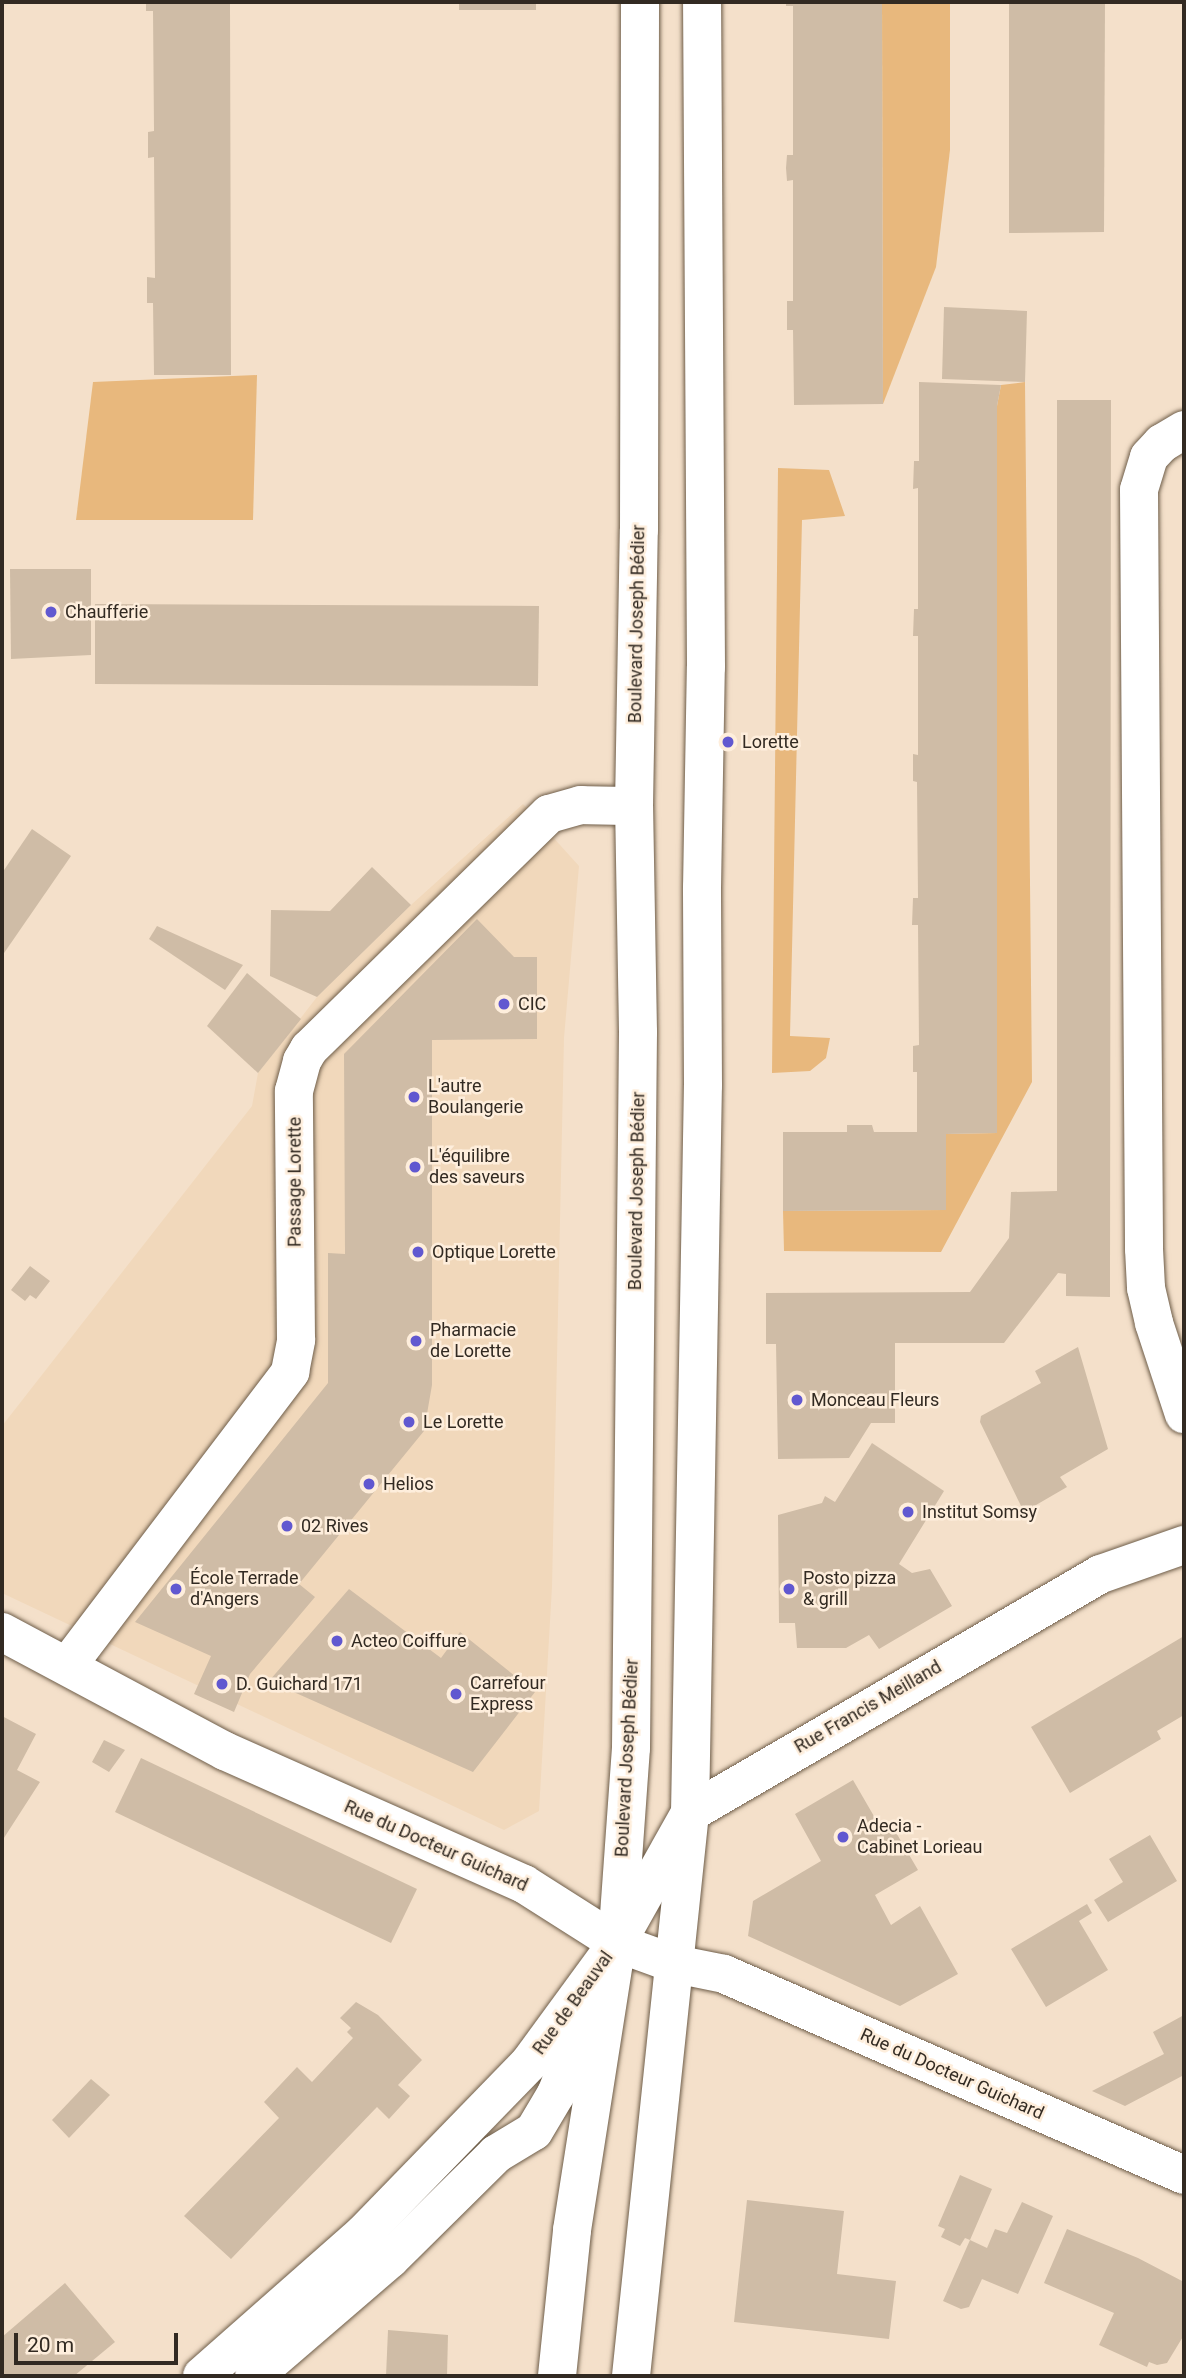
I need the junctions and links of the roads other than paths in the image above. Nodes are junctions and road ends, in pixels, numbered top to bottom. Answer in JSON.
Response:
{"nodes":[{"id":1,"x":640,"y":2,"type":"edge"},
{"id":2,"x":702,"y":2,"type":"edge"},
{"id":3,"x":1184,"y":430,"type":"edge"},
{"id":4,"x":634,"y":806,"type":"junction"},
{"id":5,"x":1184,"y":1414,"type":"edge"},
{"id":6,"x":1184,"y":1545,"type":"edge"},
{"id":7,"x":2,"y":1632,"type":"edge"},
{"id":8,"x":68,"y":1665,"type":"junction"},
{"id":9,"x":691,"y":1813,"type":"junction"},
{"id":10,"x":617,"y":1943,"type":"junction"},
{"id":11,"x":675,"y":1964,"type":"junction"},
{"id":12,"x":1184,"y":2175,"type":"edge"},
{"id":13,"x":202,"y":2376,"type":"edge"},
{"id":14,"x":254,"y":2376,"type":"edge"},
{"id":15,"x":556,"y":2376,"type":"edge"},
{"id":16,"x":631,"y":2376,"type":"edge"}],
"edges":[{"from":1,"to":4,"type":"street","name":"Boulevard Joseph Bédier"},
{"from":2,"to":9,"type":"street"},
{"from":3,"to":5,"type":"street"},
{"from":4,"to":8,"type":"street","name":"Passage Lorette"},
{"from":4,"to":10,"type":"street","name":"Boulevard Joseph Bédier"},
{"from":6,"to":9,"type":"street","name":"Rue Francis Meilland"},
{"from":7,"to":8,"type":"street","name":"Rue du Docteur Guichard"},
{"from":8,"to":10,"type":"street","name":"Rue du Docteur Guichard"},
{"from":9,"to":10,"type":"street","name":"Rue Francis Meilland"},
{"from":9,"to":11,"type":"street"},
{"from":10,"to":11,"type":"street","name":"Rue du Docteur Guichard"},
{"from":10,"to":13,"type":"street","name":"Rue de Beauval"},
{"from":10,"to":14,"type":"street","name":"Rue de Beauval"},
{"from":10,"to":15,"type":"street","name":"Boulevard Joseph Bédier"},
{"from":11,"to":12,"type":"street","name":"Rue du Docteur Guichard"},
{"from":11,"to":16,"type":"street"}]}
